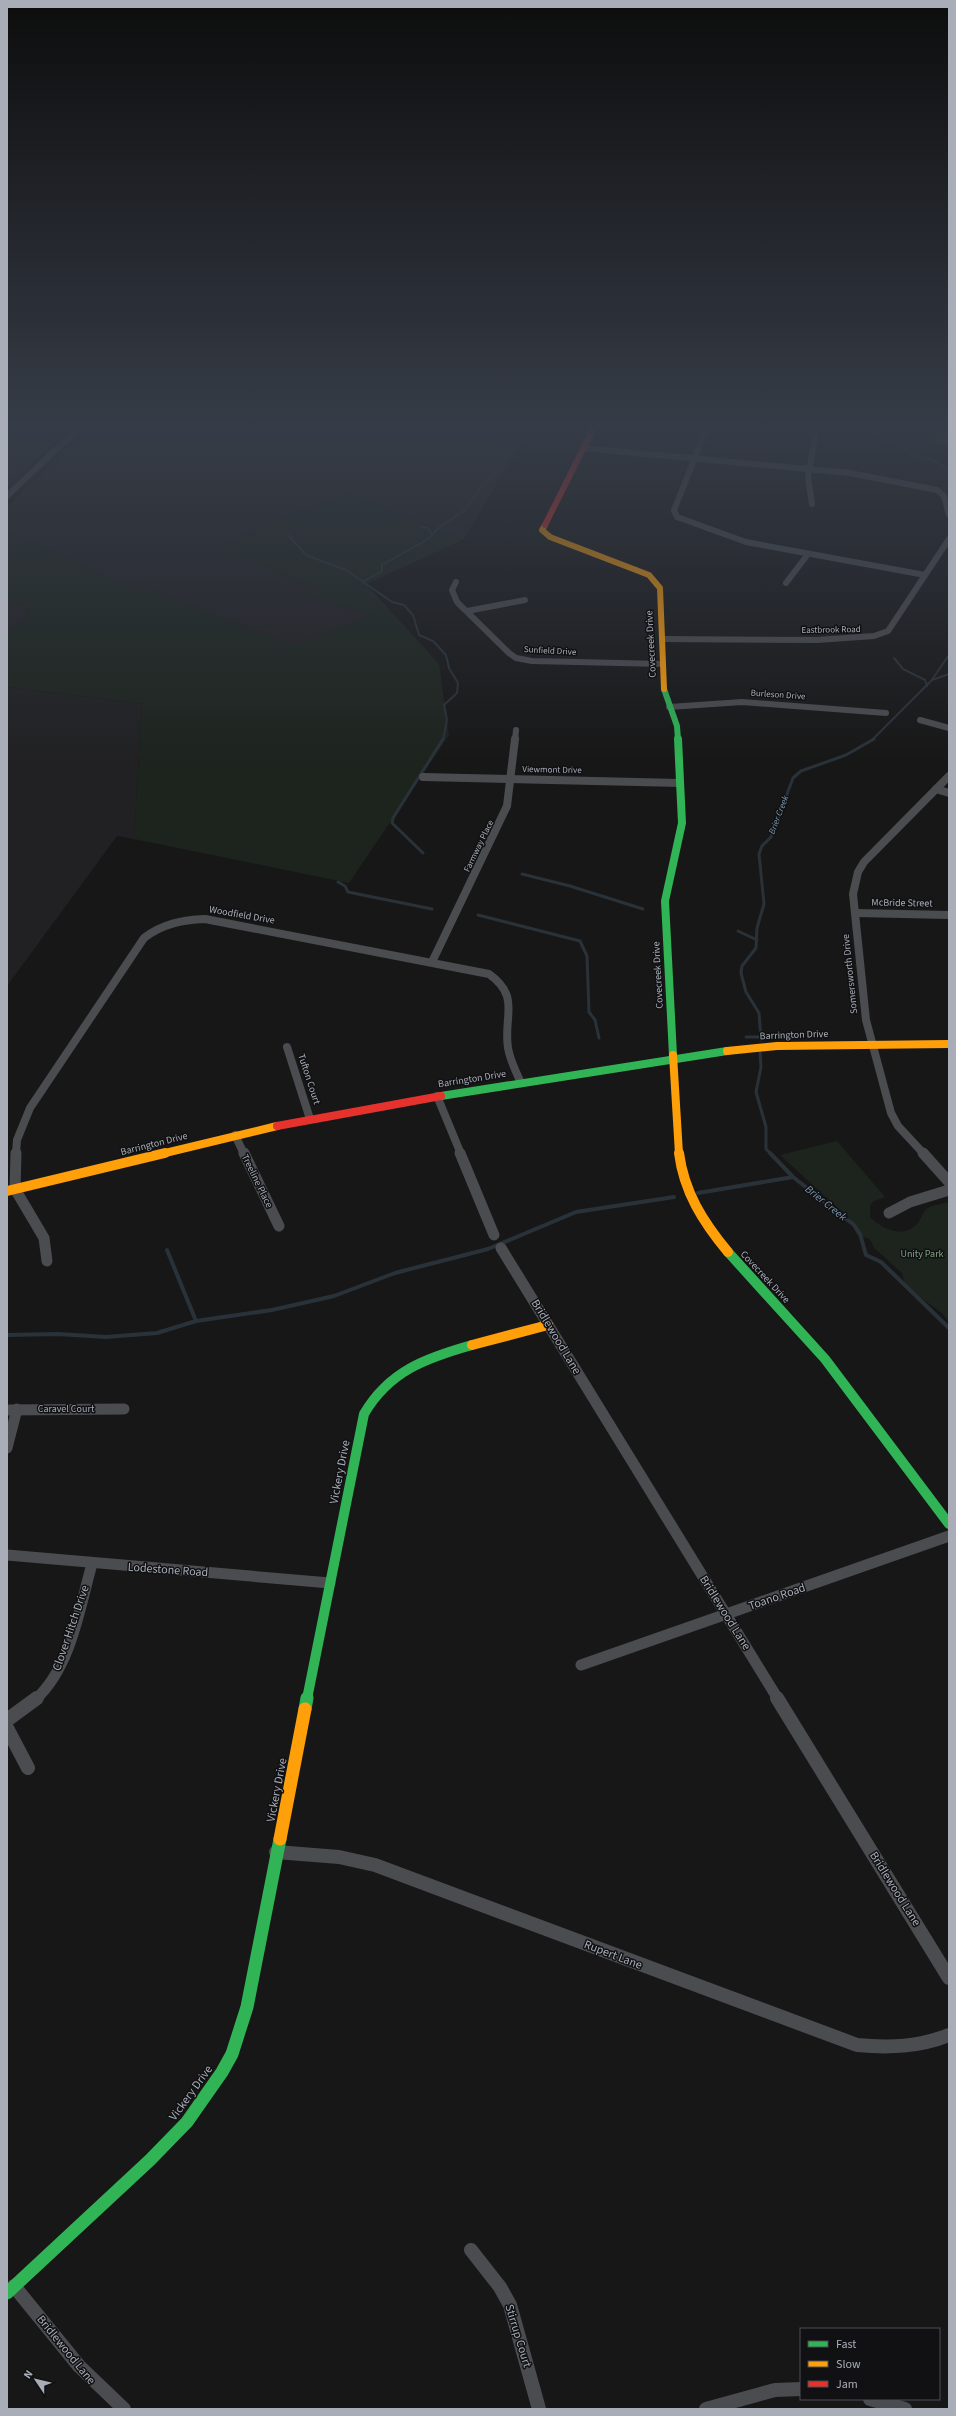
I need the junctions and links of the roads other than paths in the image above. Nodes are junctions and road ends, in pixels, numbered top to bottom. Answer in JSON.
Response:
{"nodes":[{"id":1,"x":552,"y":538,"type":"edge"},
{"id":2,"x":734,"y":538,"type":"edge"},
{"id":3,"x":949,"y":539,"type":"edge"},
{"id":4,"x":808,"y":554,"type":"junction"},
{"id":5,"x":925,"y":575,"type":"junction"},
{"id":6,"x":456,"y":582,"type":"dead end"},
{"id":7,"x":786,"y":583,"type":"dead end"},
{"id":8,"x":525,"y":600,"type":"dead end"},
{"id":9,"x":467,"y":611,"type":"junction"},
{"id":10,"x":662,"y":639,"type":"junction"},
{"id":11,"x":663,"y":664,"type":"junction"},
{"id":12,"x":669,"y":707,"type":"junction"},
{"id":13,"x":886,"y":713,"type":"dead end"},
{"id":14,"x":920,"y":720,"type":"dead end"},
{"id":15,"x":949,"y":728,"type":"edge"},
{"id":16,"x":516,"y":730,"type":"dead end"},
{"id":17,"x":949,"y":776,"type":"edge"},
{"id":18,"x":423,"y":777,"type":"dead end"},
{"id":19,"x":511,"y":779,"type":"junction"},
{"id":20,"x":680,"y":783,"type":"junction"},
{"id":21,"x":936,"y":789,"type":"junction"},
{"id":22,"x":949,"y":793,"type":"edge"},
{"id":23,"x":855,"y":913,"type":"junction"},
{"id":24,"x":949,"y":915,"type":"edge"},
{"id":25,"x":432,"y":962,"type":"junction"},
{"id":26,"x":872,"y":1044,"type":"junction"},
{"id":27,"x":949,"y":1044,"type":"edge"},
{"id":28,"x":287,"y":1047,"type":"dead end"},
{"id":29,"x":673,"y":1058,"type":"junction"},
{"id":30,"x":521,"y":1083,"type":"junction"},
{"id":31,"x":437,"y":1096,"type":"junction"},
{"id":32,"x":310,"y":1119,"type":"junction"},
{"id":33,"x":235,"y":1135,"type":"junction"},
{"id":34,"x":949,"y":1182,"type":"edge"},
{"id":35,"x":11,"y":1190,"type":"edge"},
{"id":36,"x":949,"y":1190,"type":"edge"},
{"id":37,"x":888,"y":1212,"type":"dead end"},
{"id":38,"x":279,"y":1226,"type":"dead end"},
{"id":39,"x":494,"y":1236,"type":"dead end"},
{"id":40,"x":502,"y":1248,"type":"dead end"},
{"id":41,"x":47,"y":1261,"type":"dead end"},
{"id":42,"x":548,"y":1325,"type":"junction"},
{"id":43,"x":12,"y":1409,"type":"edge"},
{"id":44,"x":124,"y":1409,"type":"dead end"},
{"id":45,"x":7,"y":1448,"type":"edge"},
{"id":46,"x":949,"y":1524,"type":"edge"},
{"id":47,"x":949,"y":1536,"type":"edge"},
{"id":48,"x":7,"y":1555,"type":"edge"},
{"id":49,"x":92,"y":1564,"type":"junction"},
{"id":50,"x":330,"y":1583,"type":"junction"},
{"id":51,"x":726,"y":1614,"type":"junction"},
{"id":52,"x":582,"y":1665,"type":"dead end"},
{"id":53,"x":7,"y":1720,"type":"edge"},
{"id":54,"x":7,"y":1728,"type":"edge"},
{"id":55,"x":28,"y":1768,"type":"dead end"},
{"id":56,"x":276,"y":1852,"type":"junction"},
{"id":57,"x":949,"y":1978,"type":"edge"},
{"id":58,"x":949,"y":2035,"type":"edge"},
{"id":59,"x":471,"y":2250,"type":"dead end"},
{"id":60,"x":11,"y":2289,"type":"edge"},
{"id":61,"x":800,"y":2389,"type":"edge"},
{"id":62,"x":874,"y":2400,"type":"edge"},
{"id":63,"x":124,"y":2409,"type":"edge"},
{"id":64,"x":539,"y":2409,"type":"edge"},
{"id":65,"x":706,"y":2409,"type":"edge"},
{"id":66,"x":905,"y":2409,"type":"edge"}],
"edges":[{"from":1,"to":10,"type":"street","name":"Covecreek Drive"},
{"from":2,"to":4,"type":"street"},
{"from":3,"to":5,"type":"street","name":"Eastbrook Road"},
{"from":4,"to":5,"type":"street"},
{"from":4,"to":7,"type":"street"},
{"from":5,"to":10,"type":"street","name":"Eastbrook Road"},
{"from":6,"to":9,"type":"street","name":"Sunfield Drive"},
{"from":8,"to":9,"type":"street"},
{"from":9,"to":11,"type":"street","name":"Sunfield Drive"},
{"from":10,"to":11,"type":"street","name":"Covecreek Drive"},
{"from":11,"to":12,"type":"street","name":"Covecreek Drive"},
{"from":12,"to":13,"type":"street","name":"Burleson Drive"},
{"from":12,"to":20,"type":"street","name":"Covecreek Drive"},
{"from":14,"to":15,"type":"street"},
{"from":16,"to":19,"type":"street","name":"Farmway Place"},
{"from":17,"to":21,"type":"street","name":"Somersworth Drive"},
{"from":18,"to":19,"type":"street","name":"Viewmont Drive"},
{"from":19,"to":20,"type":"street","name":"Viewmont Drive"},
{"from":19,"to":25,"type":"street","name":"Farmway Place"},
{"from":20,"to":29,"type":"street","name":"Covecreek Drive"},
{"from":21,"to":22,"type":"street"},
{"from":21,"to":23,"type":"street","name":"Somersworth Drive"},
{"from":23,"to":24,"type":"street","name":"McBride Street"},
{"from":23,"to":26,"type":"street","name":"Somersworth Drive"},
{"from":25,"to":30,"type":"street","name":"Woodfield Drive"},
{"from":25,"to":35,"type":"street","name":"Woodfield Drive"},
{"from":26,"to":27,"type":"street","name":"Barrington Drive"},
{"from":26,"to":29,"type":"street","name":"Barrington Drive"},
{"from":26,"to":34,"type":"street","name":"Somersworth Drive"},
{"from":28,"to":32,"type":"street","name":"Tufton Court"},
{"from":29,"to":30,"type":"street","name":"Barrington Drive"},
{"from":29,"to":46,"type":"street","name":"Covecreek Drive"},
{"from":30,"to":31,"type":"street","name":"Barrington Drive"},
{"from":31,"to":32,"type":"street","name":"Barrington Drive"},
{"from":31,"to":39,"type":"street"},
{"from":32,"to":33,"type":"street","name":"Barrington Drive"},
{"from":33,"to":35,"type":"street","name":"Barrington Drive"},
{"from":33,"to":38,"type":"street","name":"Treeline Place"},
{"from":35,"to":41,"type":"street","name":"Woodfield Drive"},
{"from":36,"to":37,"type":"street"},
{"from":40,"to":42,"type":"street","name":"Bridlewood Lane"},
{"from":42,"to":50,"type":"street","name":"Vickery Drive"},
{"from":42,"to":51,"type":"street","name":"Bridlewood Lane"},
{"from":43,"to":44,"type":"street","name":"Caravel Court"},
{"from":43,"to":45,"type":"street"},
{"from":47,"to":51,"type":"street","name":"Toano Road"},
{"from":48,"to":49,"type":"street","name":"Lodestone Road"},
{"from":49,"to":50,"type":"street","name":"Lodestone Road"},
{"from":49,"to":53,"type":"street","name":"Clover Hitch Drive"},
{"from":50,"to":56,"type":"street","name":"Vickery Drive"},
{"from":51,"to":52,"type":"street","name":"Toano Road"},
{"from":51,"to":57,"type":"street","name":"Bridlewood Lane"},
{"from":54,"to":55,"type":"street"},
{"from":56,"to":58,"type":"street","name":"Rupert Lane"},
{"from":56,"to":60,"type":"street","name":"Vickery Drive"},
{"from":59,"to":64,"type":"street","name":"Stirrup Court"},
{"from":60,"to":63,"type":"street","name":"Bridlewood Lane"},
{"from":61,"to":65,"type":"street"},
{"from":62,"to":66,"type":"street"}]}
